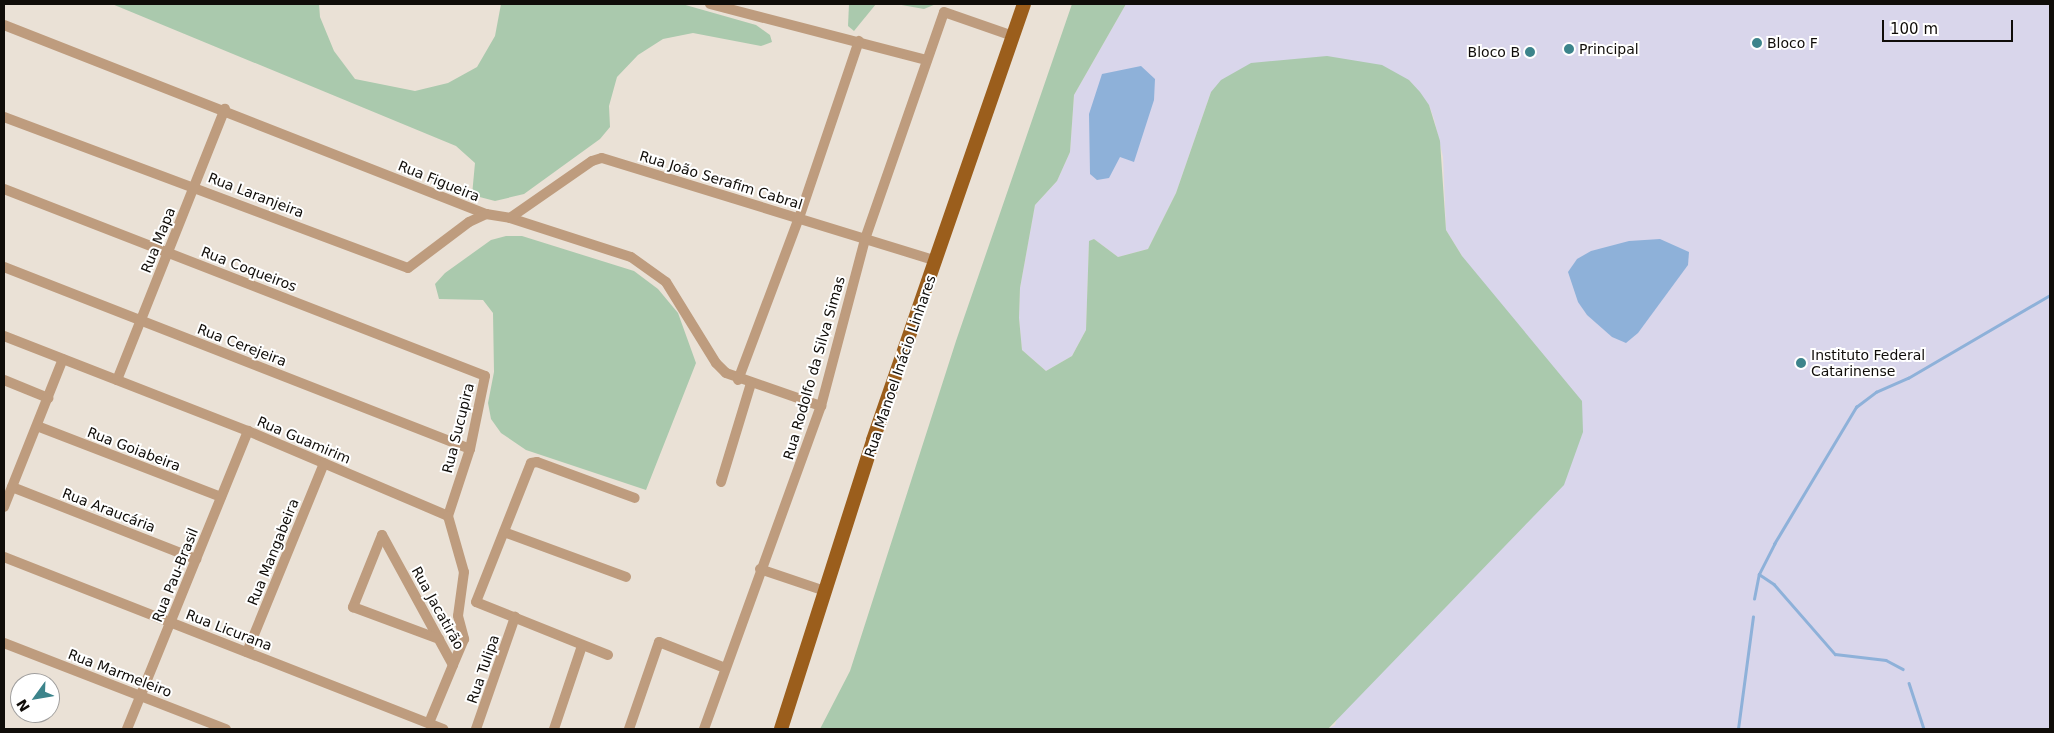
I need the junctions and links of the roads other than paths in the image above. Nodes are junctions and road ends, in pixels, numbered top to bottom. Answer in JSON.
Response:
{"nodes":[{"id":1,"x":710,"y":4,"type":"edge"},
{"id":2,"x":1024,"y":4,"type":"edge"},
{"id":3,"x":4,"y":25,"type":"edge"},
{"id":4,"x":1013,"y":36,"type":"junction"},
{"id":5,"x":858,"y":41,"type":"junction"},
{"id":6,"x":927,"y":60,"type":"junction"},
{"id":7,"x":225,"y":109,"type":"junction"},
{"id":8,"x":4,"y":117,"type":"edge"},
{"id":9,"x":194,"y":186,"type":"junction"},
{"id":10,"x":4,"y":189,"type":"edge"},
{"id":11,"x":486,"y":214,"type":"junction"},
{"id":12,"x":510,"y":218,"type":"junction"},
{"id":13,"x":799,"y":218,"type":"junction"},
{"id":14,"x":865,"y":239,"type":"junction"},
{"id":15,"x":168,"y":252,"type":"junction"},
{"id":16,"x":937,"y":262,"type":"junction"},
{"id":17,"x":4,"y":267,"type":"edge"},
{"id":18,"x":141,"y":321,"type":"junction"},
{"id":19,"x":4,"y":336,"type":"edge"},
{"id":20,"x":63,"y":359,"type":"junction"},
{"id":21,"x":485,"y":376,"type":"joint"},
{"id":22,"x":4,"y":380,"type":"edge"},
{"id":23,"x":117,"y":380,"type":"junction"},
{"id":24,"x":738,"y":380,"type":"junction"},
{"id":25,"x":752,"y":383,"type":"junction"},
{"id":26,"x":48,"y":398,"type":"junction"},
{"id":27,"x":821,"y":406,"type":"junction"},
{"id":28,"x":36,"y":426,"type":"junction"},
{"id":29,"x":248,"y":431,"type":"junction"},
{"id":30,"x":470,"y":449,"type":"junction"},
{"id":31,"x":324,"y":463,"type":"junction"},
{"id":32,"x":721,"y":482,"type":"dead end"},
{"id":33,"x":12,"y":487,"type":"junction"},
{"id":34,"x":221,"y":497,"type":"junction"},
{"id":35,"x":635,"y":498,"type":"dead end"},
{"id":36,"x":4,"y":507,"type":"edge"},
{"id":37,"x":448,"y":516,"type":"junction"},
{"id":38,"x":504,"y":532,"type":"junction"},
{"id":39,"x":4,"y":557,"type":"edge"},
{"id":40,"x":196,"y":559,"type":"junction"},
{"id":41,"x":760,"y":569,"type":"junction"},
{"id":42,"x":626,"y":577,"type":"dead end"},
{"id":43,"x":825,"y":592,"type":"junction"},
{"id":44,"x":515,"y":617,"type":"junction"},
{"id":45,"x":170,"y":622,"type":"junction"},
{"id":46,"x":439,"y":639,"type":"junction"},
{"id":47,"x":4,"y":643,"type":"edge"},
{"id":48,"x":582,"y":646,"type":"junction"},
{"id":49,"x":247,"y":652,"type":"junction"},
{"id":50,"x":608,"y":655,"type":"dead end"},
{"id":51,"x":453,"y":665,"type":"junction"},
{"id":52,"x":725,"y":668,"type":"junction"},
{"id":53,"x":141,"y":696,"type":"junction"},
{"id":54,"x":429,"y":723,"type":"junction"},
{"id":55,"x":128,"y":729,"type":"edge"},
{"id":56,"x":226,"y":729,"type":"edge"},
{"id":57,"x":444,"y":729,"type":"edge"},
{"id":58,"x":476,"y":729,"type":"edge"},
{"id":59,"x":554,"y":729,"type":"edge"},
{"id":60,"x":630,"y":729,"type":"edge"},
{"id":61,"x":704,"y":729,"type":"edge"},
{"id":62,"x":781,"y":729,"type":"edge"}],
"edges":[{"from":1,"to":5,"type":"street"},
{"from":2,"to":4,"type":"main road","name":"Rua Manoel Inácio Linhares"},
{"from":3,"to":7,"type":"street","name":"Rua Figueira"},
{"from":4,"to":6,"type":"street","name":"Rua Rodolfo da Silva Simas"},
{"from":4,"to":16,"type":"main road","name":"Rua Manoel Inácio Linhares"},
{"from":5,"to":6,"type":"street"},
{"from":5,"to":13,"type":"street"},
{"from":6,"to":14,"type":"street","name":"Rua Rodolfo da Silva Simas"},
{"from":7,"to":9,"type":"street","name":"Rua Mapa"},
{"from":7,"to":11,"type":"street","name":"Rua Figueira"},
{"from":8,"to":9,"type":"street","name":"Rua Laranjeira"},
{"from":9,"to":11,"type":"street","name":"Rua Laranjeira"},
{"from":9,"to":15,"type":"street","name":"Rua Mapa"},
{"from":10,"to":15,"type":"street","name":"Rua Coqueiros"},
{"from":11,"to":12,"type":"street","name":"Rua Figueira"},
{"from":12,"to":13,"type":"street","name":"Rua João Serafim Cabral"},
{"from":12,"to":24,"type":"street","name":"Rua Figueira"},
{"from":13,"to":14,"type":"street","name":"Rua João Serafim Cabral"},
{"from":13,"to":24,"type":"street"},
{"from":14,"to":16,"type":"street","name":"Rua João Serafim Cabral"},
{"from":14,"to":27,"type":"street","name":"Rua Rodolfo da Silva Simas"},
{"from":15,"to":18,"type":"street","name":"Rua Mapa"},
{"from":15,"to":21,"type":"street","name":"Rua Coqueiros"},
{"from":16,"to":43,"type":"main road","name":"Rua Manoel Inácio Linhares"},
{"from":17,"to":18,"type":"street","name":"Rua Cerejeira"},
{"from":18,"to":23,"type":"street","name":"Rua Mapa"},
{"from":18,"to":30,"type":"street","name":"Rua Cerejeira"},
{"from":19,"to":20,"type":"street","name":"Rua Guamirim"},
{"from":20,"to":23,"type":"street","name":"Rua Guamirim"},
{"from":20,"to":26,"type":"street"},
{"from":21,"to":30,"type":"street","name":"Rua Sucupira"},
{"from":22,"to":26,"type":"street"},
{"from":23,"to":29,"type":"street","name":"Rua Guamirim"},
{"from":24,"to":25,"type":"street","name":"Rua Figueira"},
{"from":25,"to":27,"type":"street","name":"Rua Figueira"},
{"from":25,"to":32,"type":"street"},
{"from":26,"to":28,"type":"street"},
{"from":27,"to":41,"type":"street","name":"Rua Rodolfo da Silva Simas"},
{"from":28,"to":33,"type":"street"},
{"from":28,"to":34,"type":"street","name":"Rua Goiabeira"},
{"from":29,"to":31,"type":"street","name":"Rua Guamirim"},
{"from":29,"to":34,"type":"street","name":"Rua Pau-Brasil"},
{"from":30,"to":37,"type":"street","name":"Rua Sucupira"},
{"from":31,"to":37,"type":"street","name":"Rua Guamirim"},
{"from":31,"to":49,"type":"street","name":"Rua Mangabeira"},
{"from":33,"to":36,"type":"street"},
{"from":33,"to":40,"type":"street","name":"Rua Araucária"},
{"from":34,"to":40,"type":"street","name":"Rua Pau-Brasil"},
{"from":35,"to":38,"type":"street"},
{"from":37,"to":51,"type":"street"},
{"from":38,"to":42,"type":"street"},
{"from":38,"to":44,"type":"street"},
{"from":39,"to":45,"type":"street","name":"Rua Licurana"},
{"from":40,"to":45,"type":"street","name":"Rua Pau-Brasil"},
{"from":41,"to":43,"type":"street"},
{"from":41,"to":52,"type":"street","name":"Rua Rodolfo da Silva Simas"},
{"from":43,"to":62,"type":"main road","name":"Rua Manoel Inácio Linhares"},
{"from":44,"to":48,"type":"street"},
{"from":44,"to":58,"type":"street","name":"Rua Tulipa"},
{"from":45,"to":49,"type":"street","name":"Rua Licurana"},
{"from":45,"to":53,"type":"street","name":"Rua Pau-Brasil"},
{"from":46,"to":46,"type":"street","name":"Rua Jacatirão"},
{"from":46,"to":51,"type":"street","name":"Rua Jacatirão"},
{"from":47,"to":53,"type":"street","name":"Rua Marmeleiro"},
{"from":48,"to":50,"type":"street"},
{"from":48,"to":59,"type":"street"},
{"from":49,"to":54,"type":"street","name":"Rua Licurana"},
{"from":51,"to":54,"type":"street","name":"Rua Jacatirão"},
{"from":52,"to":60,"type":"street"},
{"from":52,"to":61,"type":"street","name":"Rua Rodolfo da Silva Simas"},
{"from":53,"to":55,"type":"street","name":"Rua Pau-Brasil"},
{"from":53,"to":56,"type":"street","name":"Rua Marmeleiro"},
{"from":54,"to":57,"type":"street","name":"Rua Licurana"}]}
